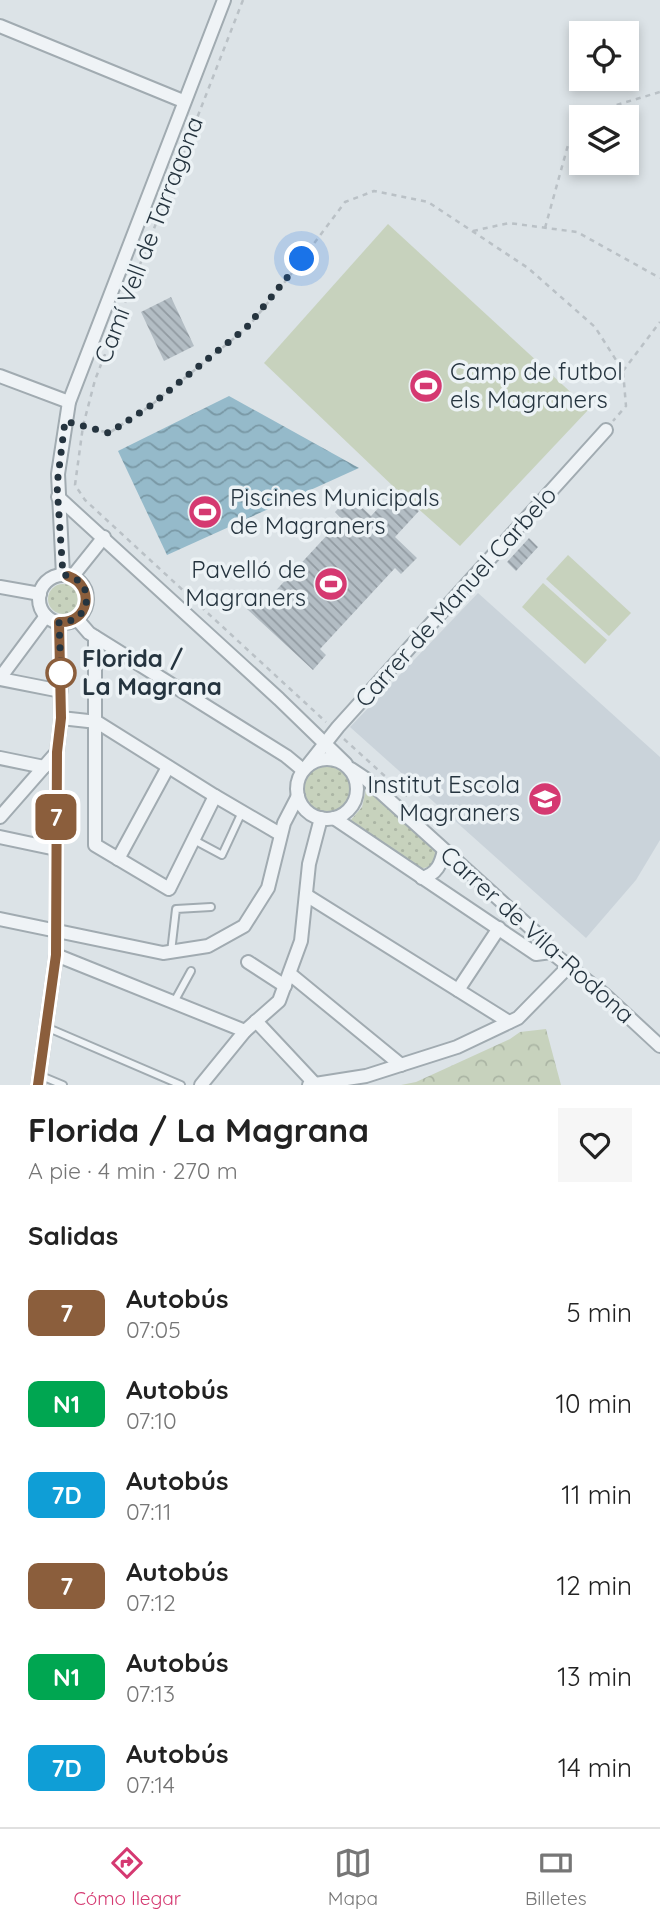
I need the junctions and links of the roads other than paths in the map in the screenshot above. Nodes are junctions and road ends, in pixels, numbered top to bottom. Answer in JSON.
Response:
{"nodes":[{"id":1,"x":224,"y":0,"type":"edge"},
{"id":2,"x":0,"y":26,"type":"edge"},
{"id":3,"x":183,"y":101,"type":"junction"},
{"id":4,"x":0,"y":376,"type":"edge"},
{"id":5,"x":69,"y":402,"type":"junction"},
{"id":6,"x":606,"y":430,"type":"road end"},
{"id":7,"x":58,"y":497,"type":"junction"},
{"id":8,"x":104,"y":537,"type":"junction"},
{"id":9,"x":68,"y":576,"type":"junction"},
{"id":10,"x":0,"y":587,"type":"edge"},
{"id":11,"x":40,"y":594,"type":"junction"},
{"id":12,"x":47,"y":616,"type":"junction"},
{"id":13,"x":76,"y":618,"type":"junction"},
{"id":14,"x":59,"y":622,"type":"junction"},
{"id":15,"x":95,"y":637,"type":"junction"},
{"id":16,"x":0,"y":679,"type":"edge"},
{"id":17,"x":61,"y":691,"type":"junction"},
{"id":18,"x":61,"y":718,"type":"junction"},
{"id":19,"x":97,"y":722,"type":"junction"},
{"id":20,"x":325,"y":744,"type":"junction"},
{"id":21,"x":57,"y":752,"type":"junction"},
{"id":22,"x":0,"y":758,"type":"edge"},
{"id":23,"x":44,"y":767,"type":"junction"},
{"id":24,"x":168,"y":767,"type":"junction"},
{"id":25,"x":306,"y":767,"type":"junction"},
{"id":26,"x":348,"y":767,"type":"junction"},
{"id":27,"x":215,"y":796,"type":"junction"},
{"id":28,"x":298,"y":796,"type":"junction"},
{"id":29,"x":242,"y":812,"type":"junction"},
{"id":30,"x":0,"y":817,"type":"edge"},
{"id":31,"x":328,"y":818,"type":"junction"},
{"id":32,"x":280,"y":834,"type":"junction"},
{"id":33,"x":0,"y":837,"type":"edge"},
{"id":34,"x":193,"y":840,"type":"junction"},
{"id":35,"x":56,"y":849,"type":"junction"},
{"id":36,"x":444,"y":850,"type":"junction"},
{"id":37,"x":118,"y":859,"type":"junction"},
{"id":38,"x":422,"y":878,"type":"junction"},
{"id":39,"x":306,"y":895,"type":"junction"},
{"id":40,"x":211,"y":907,"type":"dead end"},
{"id":41,"x":0,"y":919,"type":"edge"},
{"id":42,"x":499,"y":928,"type":"junction"},
{"id":43,"x":56,"y":929,"type":"junction"},
{"id":44,"x":171,"y":951,"type":"junction"},
{"id":45,"x":551,"y":952,"type":"junction"},
{"id":46,"x":56,"y":955,"type":"junction"},
{"id":47,"x":248,"y":962,"type":"dead end"},
{"id":48,"x":569,"y":966,"type":"junction"},
{"id":49,"x":191,"y":971,"type":"dead end"},
{"id":50,"x":287,"y":980,"type":"junction"},
{"id":51,"x":458,"y":990,"type":"junction"},
{"id":52,"x":174,"y":1002,"type":"junction"},
{"id":53,"x":256,"y":1021,"type":"junction"},
{"id":54,"x":509,"y":1022,"type":"junction"},
{"id":55,"x":46,"y":1027,"type":"junction"},
{"id":56,"x":245,"y":1031,"type":"junction"},
{"id":57,"x":660,"y":1046,"type":"edge"},
{"id":58,"x":401,"y":1065,"type":"junction"},
{"id":59,"x":39,"y":1080,"type":"edge"},
{"id":60,"x":312,"y":1084,"type":"edge"},
{"id":61,"x":63,"y":1085,"type":"edge"},
{"id":62,"x":181,"y":1085,"type":"edge"},
{"id":63,"x":201,"y":1085,"type":"edge"}],
"edges":[{"from":1,"to":3,"type":"street","name":"Camí Vell de Tarragona"},
{"from":2,"to":3,"type":"street"},
{"from":3,"to":5,"type":"street","name":"Camí Vell de Tarragona"},
{"from":4,"to":5,"type":"street"},
{"from":5,"to":7,"type":"street","name":"Camí Vell de Tarragona"},
{"from":6,"to":20,"type":"street","name":"Carrer de Manuel Carbelo"},
{"from":7,"to":8,"type":"street","name":"Carrer de Vila-Rodona"},
{"from":7,"to":9,"type":"street","name":"Camí Vell de Tarragona"},
{"from":8,"to":9,"type":"street"},
{"from":8,"to":20,"type":"street","name":"Carrer de Vila-Rodona"},
{"from":9,"to":11,"type":"street"},
{"from":9,"to":13,"type":"street"},
{"from":10,"to":11,"type":"street"},
{"from":11,"to":12,"type":"street"},
{"from":12,"to":14,"type":"street"},
{"from":12,"to":16,"type":"street"},
{"from":13,"to":14,"type":"street"},
{"from":13,"to":15,"type":"street"},
{"from":14,"to":17,"type":"street"},
{"from":15,"to":19,"type":"street"},
{"from":15,"to":25,"type":"street"},
{"from":16,"to":17,"type":"street"},
{"from":17,"to":18,"type":"street"},
{"from":18,"to":19,"type":"street"},
{"from":18,"to":21,"type":"street"},
{"from":19,"to":24,"type":"street"},
{"from":19,"to":37,"type":"street"},
{"from":20,"to":25,"type":"street","name":"Carrer de Manuel Carbelo"},
{"from":20,"to":26,"type":"street","name":"Carrer de Vila-Rodona"},
{"from":21,"to":23,"type":"street"},
{"from":21,"to":35,"type":"street"},
{"from":22,"to":23,"type":"street"},
{"from":23,"to":30,"type":"street"},
{"from":24,"to":27,"type":"street"},
{"from":24,"to":37,"type":"street"},
{"from":25,"to":26,"type":"street"},
{"from":25,"to":28,"type":"street"},
{"from":26,"to":31,"type":"street"},
{"from":26,"to":36,"type":"street","name":"Carrer de Vila-Rodona"},
{"from":27,"to":29,"type":"street"},
{"from":27,"to":34,"type":"street"},
{"from":28,"to":31,"type":"street"},
{"from":28,"to":32,"type":"street"},
{"from":29,"to":32,"type":"street"},
{"from":29,"to":34,"type":"lane"},
{"from":31,"to":38,"type":"street"},
{"from":31,"to":39,"type":"street"},
{"from":32,"to":44,"type":"street"},
{"from":33,"to":35,"type":"street"},
{"from":34,"to":37,"type":"street"},
{"from":35,"to":43,"type":"street"},
{"from":36,"to":38,"type":"street","name":"Carrer de Vila-Rodona"},
{"from":36,"to":45,"type":"street","name":"Carrer de Vila-Rodona"},
{"from":38,"to":42,"type":"street"},
{"from":39,"to":50,"type":"street"},
{"from":39,"to":51,"type":"street"},
{"from":40,"to":44,"type":"lane"},
{"from":41,"to":43,"type":"street"},
{"from":42,"to":45,"type":"street"},
{"from":42,"to":51,"type":"street"},
{"from":43,"to":44,"type":"street"},
{"from":43,"to":46,"type":"street"},
{"from":45,"to":48,"type":"street","name":"Carrer de Vila-Rodona"},
{"from":46,"to":52,"type":"street"},
{"from":46,"to":55,"type":"street"},
{"from":47,"to":50,"type":"street"},
{"from":48,"to":54,"type":"street"},
{"from":48,"to":57,"type":"street","name":"Carrer de Vila-Rodona"},
{"from":49,"to":52,"type":"lane"},
{"from":50,"to":53,"type":"street"},
{"from":50,"to":58,"type":"street"},
{"from":51,"to":54,"type":"street"},
{"from":52,"to":56,"type":"street"},
{"from":53,"to":56,"type":"street"},
{"from":53,"to":60,"type":"street"},
{"from":54,"to":58,"type":"street"},
{"from":55,"to":59,"type":"street"},
{"from":55,"to":62,"type":"lane"},
{"from":56,"to":63,"type":"street"},
{"from":58,"to":60,"type":"street"},
{"from":59,"to":61,"type":"lane"}]}
